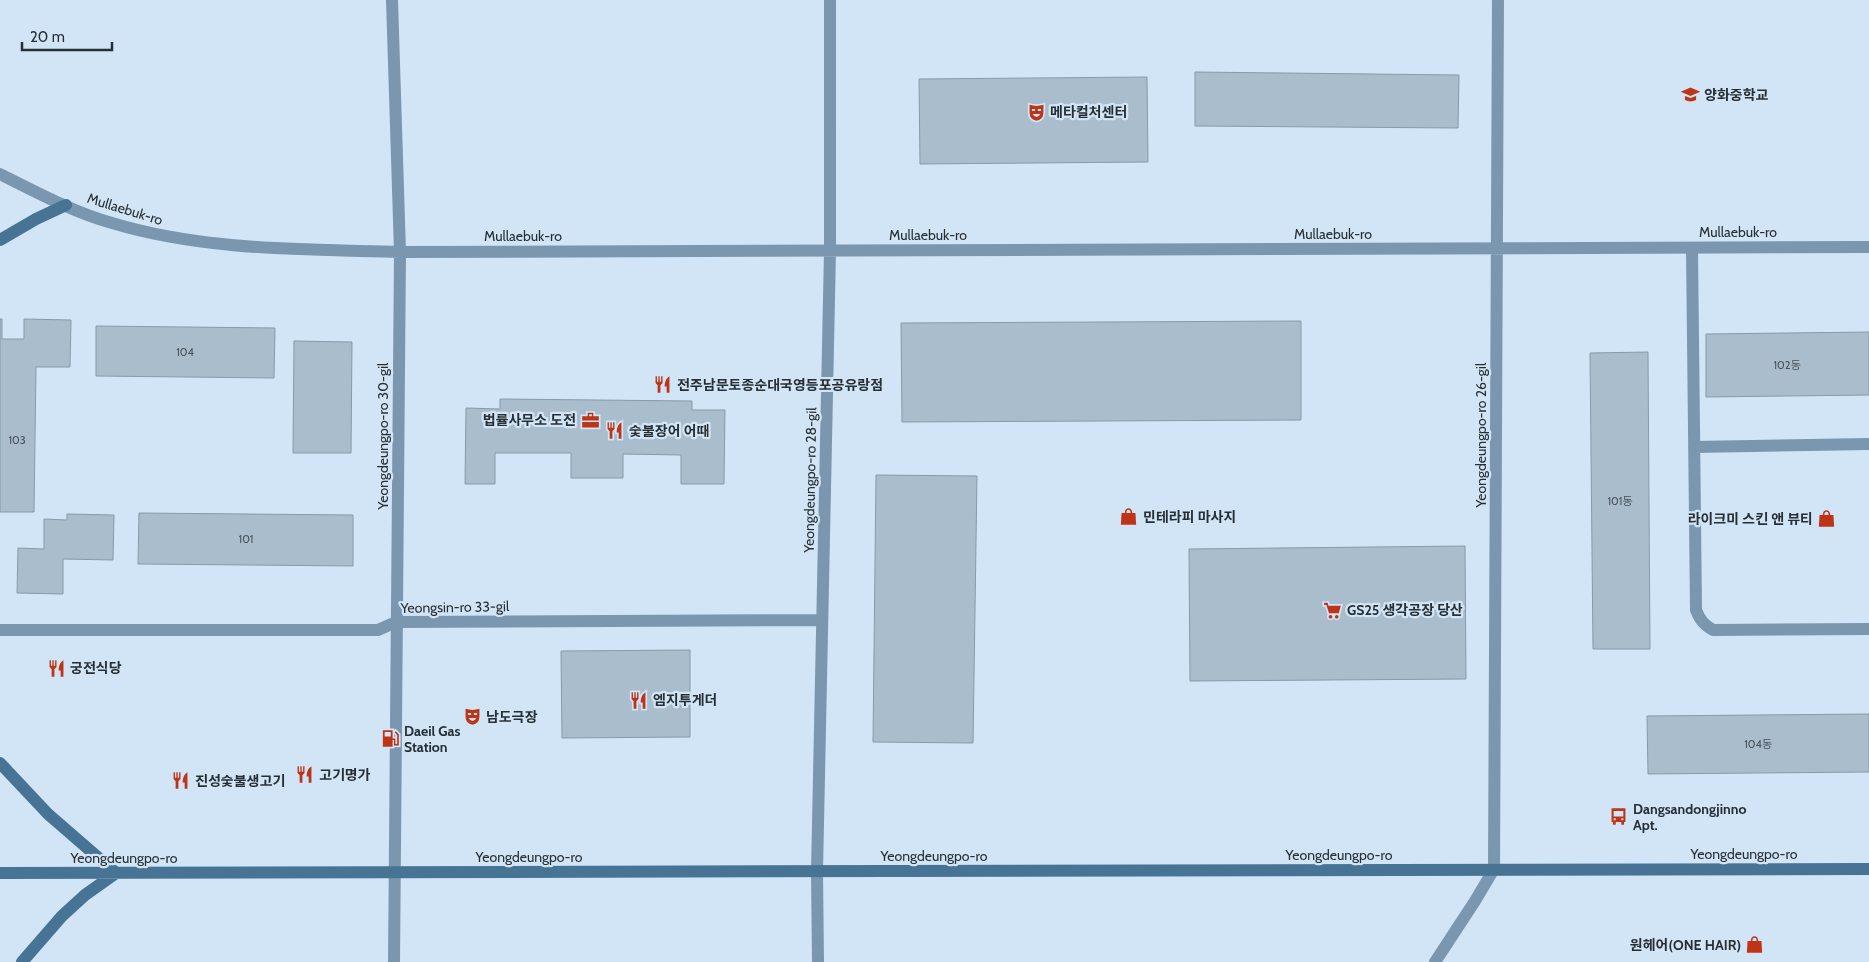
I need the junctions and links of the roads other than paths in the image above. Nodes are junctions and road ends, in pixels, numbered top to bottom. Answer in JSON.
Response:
{"nodes":[{"id":1,"x":392,"y":0,"type":"edge"},
{"id":2,"x":830,"y":0,"type":"edge"},
{"id":3,"x":1498,"y":0,"type":"edge"},
{"id":4,"x":0,"y":174,"type":"edge"},
{"id":5,"x":66,"y":206,"type":"junction"},
{"id":6,"x":0,"y":240,"type":"edge"},
{"id":7,"x":1869,"y":247,"type":"edge"},
{"id":8,"x":1496,"y":248,"type":"junction"},
{"id":9,"x":1692,"y":248,"type":"junction"},
{"id":10,"x":830,"y":250,"type":"junction"},
{"id":11,"x":400,"y":252,"type":"junction"},
{"id":12,"x":1869,"y":444,"type":"edge"},
{"id":13,"x":1694,"y":447,"type":"junction"},
{"id":14,"x":822,"y":620,"type":"junction"},
{"id":15,"x":396,"y":622,"type":"junction"},
{"id":16,"x":1869,"y":629,"type":"edge"},
{"id":17,"x":0,"y":630,"type":"edge"},
{"id":18,"x":0,"y":763,"type":"edge"},
{"id":19,"x":1869,"y":868,"type":"edge"},
{"id":20,"x":1494,"y":869,"type":"junction"},
{"id":21,"x":817,"y":871,"type":"junction"},
{"id":22,"x":394,"y":872,"type":"junction"},
{"id":23,"x":0,"y":873,"type":"edge"},
{"id":24,"x":116,"y":873,"type":"junction"},
{"id":25,"x":22,"y":962,"type":"edge"},
{"id":26,"x":394,"y":962,"type":"edge"},
{"id":27,"x":818,"y":962,"type":"edge"},
{"id":28,"x":1435,"y":962,"type":"edge"}],
"edges":[{"from":1,"to":11,"type":"street","name":"Yeongdeungpo-ro 30-gil"},
{"from":2,"to":10,"type":"street","name":"Yeongdeungpo-ro 28-gil"},
{"from":3,"to":8,"type":"street","name":"Yeongdeungpo-ro 26-gil"},
{"from":4,"to":5,"type":"street","name":"Mullaebuk-ro"},
{"from":5,"to":6,"type":"main road"},
{"from":5,"to":11,"type":"street","name":"Mullaebuk-ro"},
{"from":7,"to":9,"type":"street","name":"Mullaebuk-ro"},
{"from":8,"to":9,"type":"street","name":"Mullaebuk-ro"},
{"from":8,"to":10,"type":"street","name":"Mullaebuk-ro"},
{"from":8,"to":20,"type":"street","name":"Yeongdeungpo-ro 26-gil"},
{"from":9,"to":13,"type":"street"},
{"from":10,"to":11,"type":"street","name":"Mullaebuk-ro"},
{"from":10,"to":14,"type":"street","name":"Yeongdeungpo-ro 28-gil"},
{"from":11,"to":15,"type":"street","name":"Yeongdeungpo-ro 30-gil"},
{"from":12,"to":13,"type":"street"},
{"from":13,"to":16,"type":"street"},
{"from":14,"to":15,"type":"street","name":"Yeongsin-ro 33-gil"},
{"from":14,"to":21,"type":"street","name":"Yeongdeungpo-ro 28-gil"},
{"from":15,"to":17,"type":"street","name":"Yeongsin-ro 33-gil"},
{"from":15,"to":22,"type":"street","name":"Yeongdeungpo-ro 30-gil"},
{"from":18,"to":24,"type":"main road"},
{"from":19,"to":20,"type":"main road","name":"Yeongdeungpo-ro"},
{"from":20,"to":21,"type":"main road","name":"Yeongdeungpo-ro"},
{"from":20,"to":28,"type":"street"},
{"from":21,"to":22,"type":"main road","name":"Yeongdeungpo-ro"},
{"from":21,"to":27,"type":"street","name":"Yeongdeungpo-ro 28-gil"},
{"from":22,"to":24,"type":"main road","name":"Yeongdeungpo-ro"},
{"from":22,"to":26,"type":"street","name":"Yeongdeungpo-ro 30-gil"},
{"from":23,"to":24,"type":"main road","name":"Yeongdeungpo-ro"},
{"from":24,"to":25,"type":"main road"}]}
